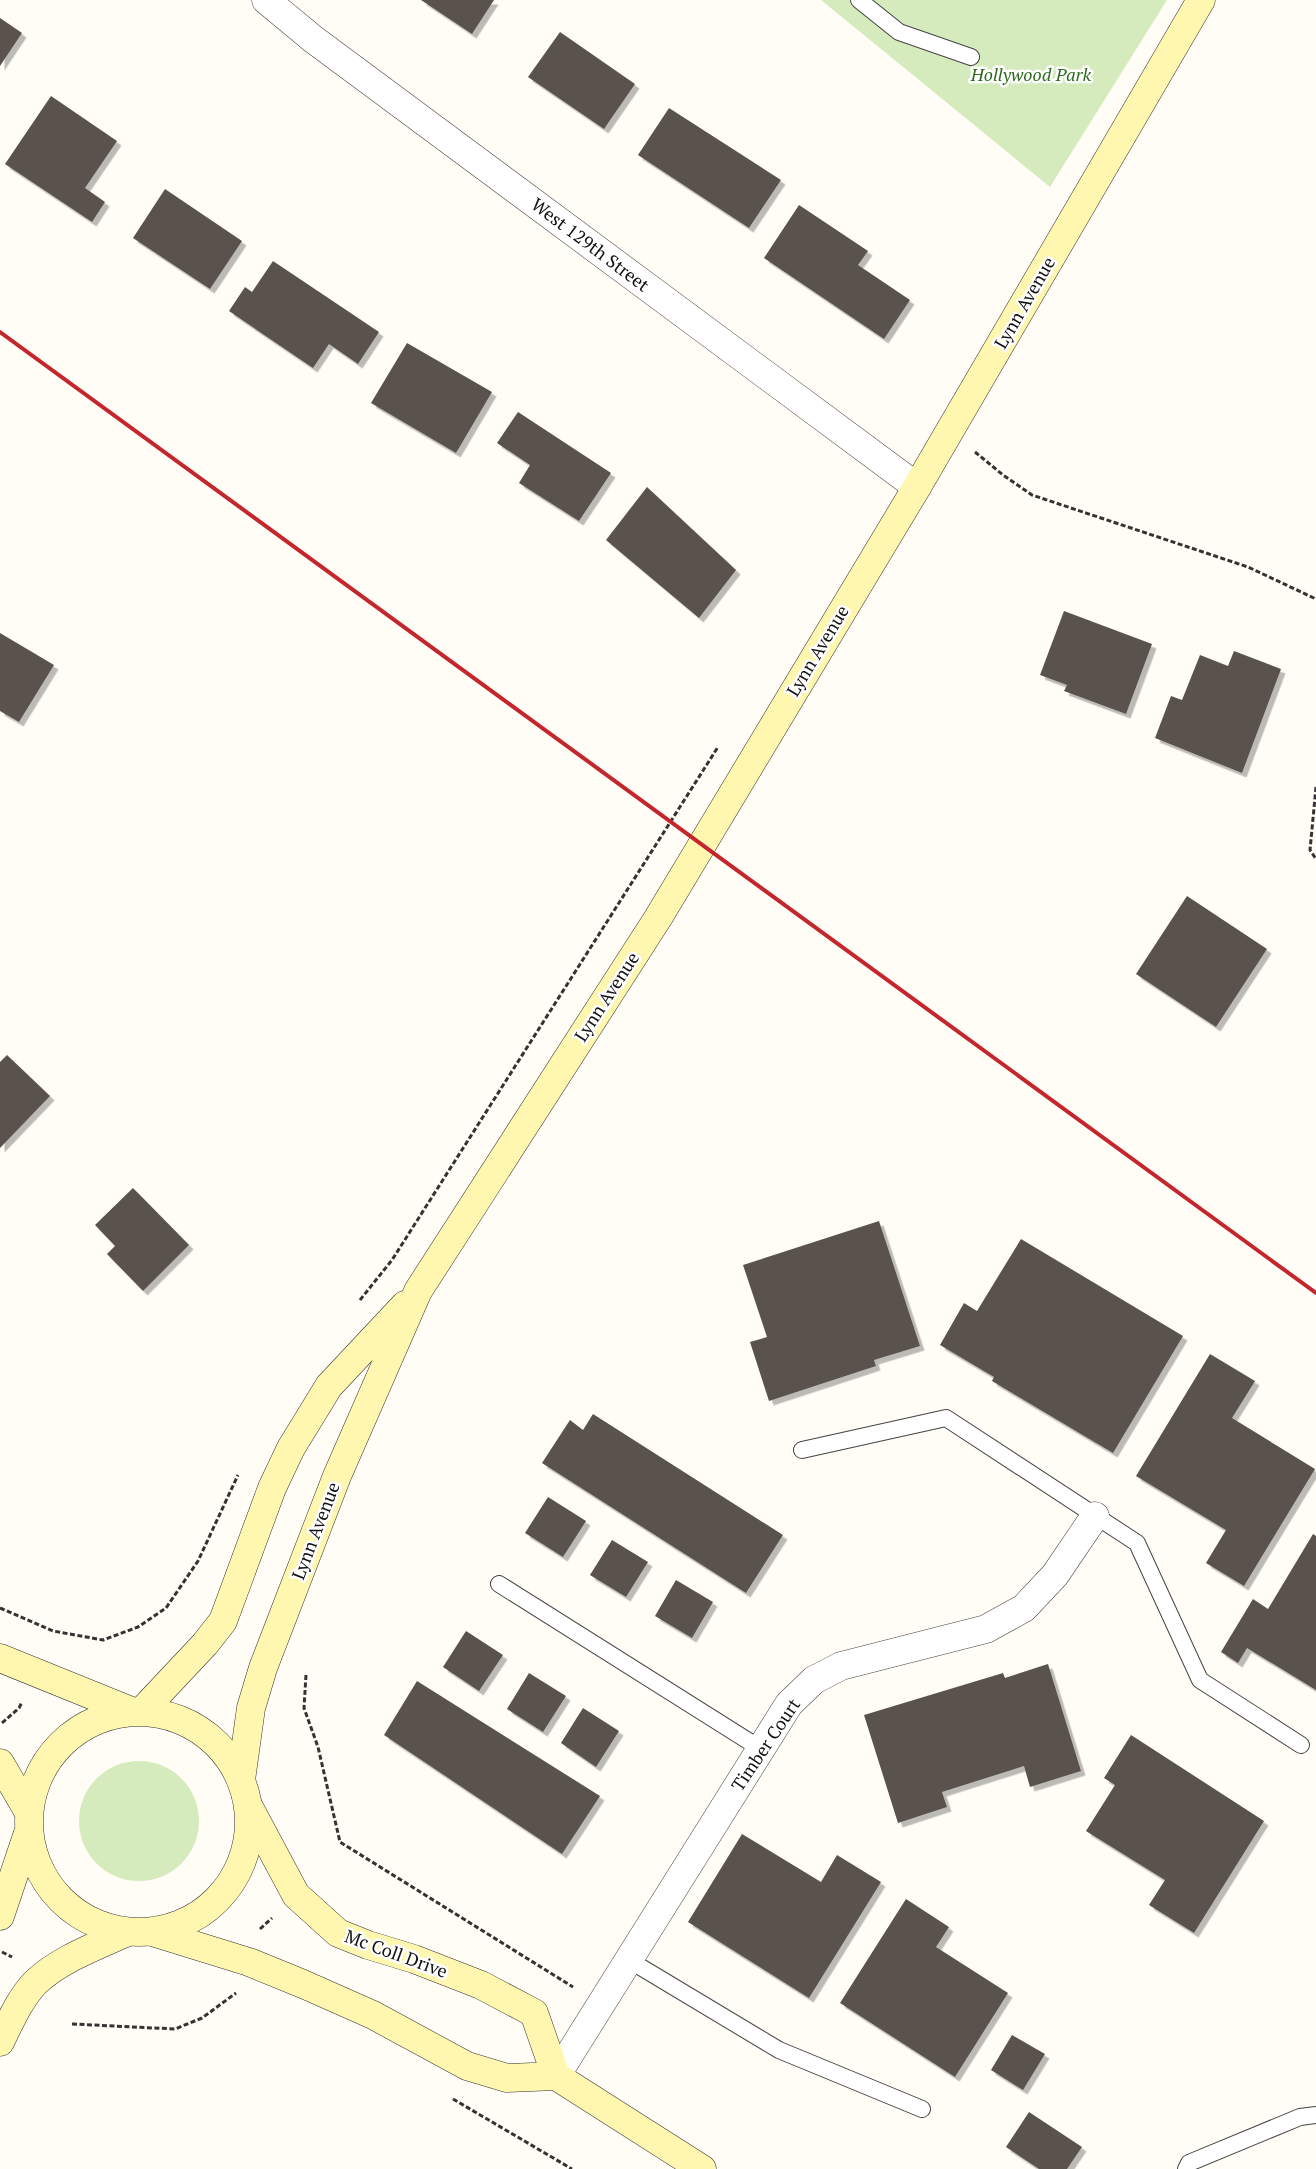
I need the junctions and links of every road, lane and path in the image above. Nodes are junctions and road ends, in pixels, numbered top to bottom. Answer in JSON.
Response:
{"nodes":[{"id":1,"x":266,"y":0,"type":"edge"},
{"id":2,"x":859,"y":0,"type":"edge"},
{"id":3,"x":1201,"y":0,"type":"edge"},
{"id":4,"x":970,"y":57,"type":"dead end"},
{"id":5,"x":950,"y":431,"type":"junction"},
{"id":6,"x":917,"y":487,"type":"junction"},
{"id":7,"x":1316,"y":599,"type":"edge"},
{"id":8,"x":723,"y":739,"type":"dead end"},
{"id":9,"x":1316,"y":787,"type":"edge"},
{"id":10,"x":1316,"y":859,"type":"edge"},
{"id":11,"x":418,"y":1291,"type":"junction"},
{"id":12,"x":357,"y":1304,"type":"dead end"},
{"id":13,"x":802,"y":1450,"type":"dead end"},
{"id":14,"x":240,"y":1471,"type":"dead end"},
{"id":15,"x":1095,"y":1516,"type":"junction"},
{"id":16,"x":499,"y":1584,"type":"dead end"},
{"id":17,"x":0,"y":1608,"type":"edge"},
{"id":18,"x":0,"y":1658,"type":"edge"},
{"id":19,"x":306,"y":1675,"type":"dead end"},
{"id":20,"x":27,"y":1694,"type":"dead end"},
{"id":21,"x":136,"y":1711,"type":"junction"},
{"id":22,"x":2,"y":1723,"type":"dead end"},
{"id":23,"x":1301,"y":1745,"type":"dead end"},
{"id":24,"x":761,"y":1749,"type":"junction"},
{"id":25,"x":0,"y":1763,"type":"edge"},
{"id":26,"x":241,"y":1780,"type":"junction"},
{"id":27,"x":249,"y":1808,"type":"junction"},
{"id":28,"x":28,"y":1822,"type":"junction"},
{"id":29,"x":278,"y":1912,"type":"dead end"},
{"id":30,"x":0,"y":1916,"type":"edge"},
{"id":31,"x":140,"y":1932,"type":"junction"},
{"id":32,"x":257,"y":1938,"type":"dead end"},
{"id":33,"x":629,"y":1960,"type":"junction"},
{"id":34,"x":240,"y":1991,"type":"dead end"},
{"id":35,"x":602,"y":2004,"type":"junction"},
{"id":36,"x":72,"y":2024,"type":"dead end"},
{"id":37,"x":0,"y":2042,"type":"edge"},
{"id":38,"x":556,"y":2076,"type":"junction"},
{"id":39,"x":452,"y":2099,"type":"dead end"},
{"id":40,"x":922,"y":2109,"type":"dead end"},
{"id":41,"x":1316,"y":2114,"type":"edge"},
{"id":42,"x":572,"y":2169,"type":"edge"},
{"id":43,"x":702,"y":2169,"type":"edge"},
{"id":44,"x":1186,"y":2169,"type":"edge"}],
"edges":[{"from":1,"to":6,"type":"street","name":"West 129th Street"},
{"from":2,"to":4,"type":"lane"},
{"from":3,"to":5,"type":"main road","name":"Lynn Avenue"},
{"from":5,"to":6,"type":"main road","name":"Lynn Avenue"},
{"from":5,"to":7,"type":"path"},
{"from":6,"to":11,"type":"main road","name":"Lynn Avenue"},
{"from":8,"to":12,"type":"path"},
{"from":9,"to":10,"type":"path"},
{"from":11,"to":21,"type":"main road","name":"Lynn Avenue"},
{"from":11,"to":26,"type":"main road","name":"Lynn Avenue"},
{"from":13,"to":15,"type":"lane"},
{"from":14,"to":17,"type":"path"},
{"from":15,"to":23,"type":"lane"},
{"from":15,"to":24,"type":"street","name":"Timber Court"},
{"from":16,"to":24,"type":"lane"},
{"from":18,"to":21,"type":"main road"},
{"from":19,"to":35,"type":"path"},
{"from":20,"to":22,"type":"path"},
{"from":21,"to":26,"type":"main road"},
{"from":21,"to":28,"type":"main road"},
{"from":24,"to":33,"type":"street","name":"Timber Court"},
{"from":25,"to":28,"type":"main road"},
{"from":26,"to":27,"type":"main road"},
{"from":27,"to":31,"type":"main road"},
{"from":27,"to":38,"type":"main road","name":"Mc Coll Drive"},
{"from":28,"to":30,"type":"main road"},
{"from":28,"to":31,"type":"main road"},
{"from":29,"to":32,"type":"path"},
{"from":31,"to":37,"type":"main road"},
{"from":31,"to":38,"type":"main road"},
{"from":33,"to":35,"type":"street","name":"Timber Court"},
{"from":33,"to":40,"type":"lane"},
{"from":34,"to":36,"type":"path"},
{"from":35,"to":38,"type":"street","name":"Timber Court"},
{"from":38,"to":43,"type":"main road"},
{"from":39,"to":42,"type":"path"},
{"from":41,"to":44,"type":"lane"}]}
